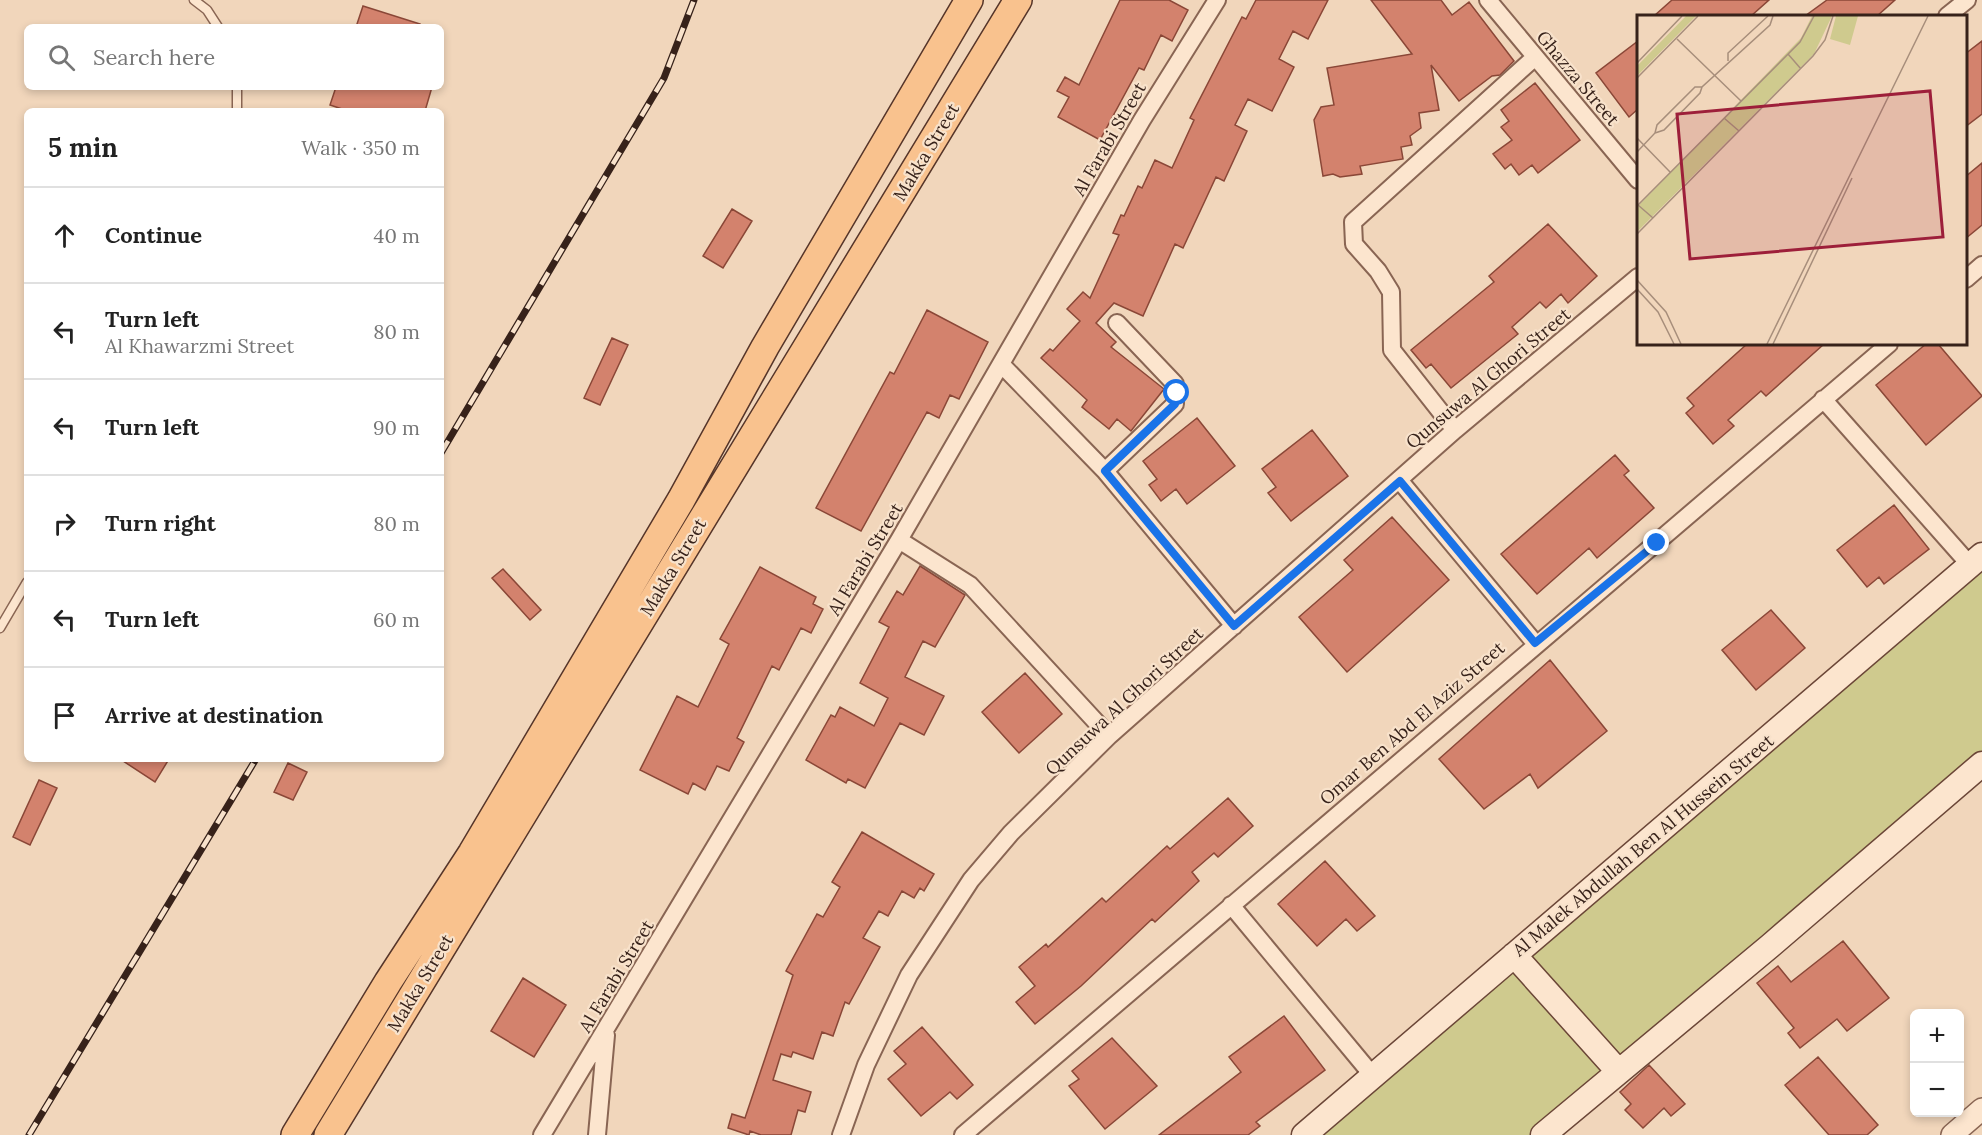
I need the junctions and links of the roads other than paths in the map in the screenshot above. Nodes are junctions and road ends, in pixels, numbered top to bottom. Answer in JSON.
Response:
{"nodes":[{"id":1,"x":194,"y":0,"type":"edge"},
{"id":2,"x":969,"y":0,"type":"edge"},
{"id":3,"x":1018,"y":0,"type":"edge"},
{"id":4,"x":1217,"y":0,"type":"edge"},
{"id":5,"x":1488,"y":0,"type":"edge"},
{"id":6,"x":1967,"y":0,"type":"edge"},
{"id":7,"x":1948,"y":15,"type":"edge"},
{"id":8,"x":216,"y":24,"type":"edge"},
{"id":9,"x":1534,"y":58,"type":"junction"},
{"id":10,"x":237,"y":90,"type":"edge"},
{"id":11,"x":237,"y":108,"type":"edge"},
{"id":12,"x":1637,"y":179,"type":"edge"},
{"id":13,"x":1982,"y":265,"type":"edge"},
{"id":14,"x":1967,"y":277,"type":"edge"},
{"id":15,"x":1637,"y":278,"type":"edge"},
{"id":16,"x":1117,"y":323,"type":"dead end"},
{"id":17,"x":1888,"y":345,"type":"edge"},
{"id":18,"x":1001,"y":364,"type":"junction"},
{"id":19,"x":1822,"y":399,"type":"junction"},
{"id":20,"x":1455,"y":430,"type":"junction"},
{"id":21,"x":1105,"y":471,"type":"junction"},
{"id":22,"x":1400,"y":481,"type":"junction"},
{"id":23,"x":899,"y":540,"type":"junction"},
{"id":24,"x":1976,"y":560,"type":"edge"},
{"id":25,"x":24,"y":587,"type":"edge"},
{"id":26,"x":1234,"y":626,"type":"junction"},
{"id":27,"x":0,"y":628,"type":"edge"},
{"id":28,"x":1535,"y":643,"type":"junction"},
{"id":29,"x":1109,"y":736,"type":"junction"},
{"id":30,"x":1982,"y":764,"type":"edge"},
{"id":31,"x":1231,"y":905,"type":"junction"},
{"id":32,"x":1514,"y":955,"type":"junction"},
{"id":33,"x":606,"y":1032,"type":"junction"},
{"id":34,"x":1618,"y":1071,"type":"junction"},
{"id":35,"x":1373,"y":1076,"type":"junction"},
{"id":36,"x":1982,"y":1109,"type":"edge"},
{"id":37,"x":295,"y":1135,"type":"edge"},
{"id":38,"x":328,"y":1135,"type":"edge"},
{"id":39,"x":542,"y":1135,"type":"edge"},
{"id":40,"x":597,"y":1135,"type":"edge"},
{"id":41,"x":841,"y":1135,"type":"edge"},
{"id":42,"x":963,"y":1135,"type":"edge"},
{"id":43,"x":1304,"y":1135,"type":"edge"},
{"id":44,"x":1544,"y":1135,"type":"edge"},
{"id":45,"x":1952,"y":1135,"type":"edge"}],
"edges":[{"from":1,"to":8,"type":"lane"},
{"from":2,"to":37,"type":"main road","name":"Makka Street"},
{"from":3,"to":38,"type":"main road","name":"Makka Street"},
{"from":4,"to":18,"type":"street","name":"Al Farabi Street"},
{"from":5,"to":9,"type":"street","name":"Ghazza Street"},
{"from":6,"to":7,"type":"street"},
{"from":9,"to":12,"type":"street","name":"Ghazza Street"},
{"from":9,"to":20,"type":"street"},
{"from":10,"to":11,"type":"lane"},
{"from":13,"to":14,"type":"street"},
{"from":15,"to":20,"type":"street","name":"Qunsuwa Al Ghori Street"},
{"from":16,"to":21,"type":"street"},
{"from":17,"to":19,"type":"street","name":"Omar Ben Abd El Aziz Street"},
{"from":18,"to":21,"type":"street"},
{"from":18,"to":23,"type":"street","name":"Al Farabi Street"},
{"from":19,"to":24,"type":"street"},
{"from":19,"to":28,"type":"street","name":"Omar Ben Abd El Aziz Street"},
{"from":20,"to":22,"type":"street","name":"Qunsuwa Al Ghori Street"},
{"from":21,"to":26,"type":"street"},
{"from":22,"to":26,"type":"street","name":"Qunsuwa Al Ghori Street"},
{"from":22,"to":28,"type":"street"},
{"from":23,"to":29,"type":"street"},
{"from":23,"to":33,"type":"street","name":"Al Farabi Street"},
{"from":24,"to":32,"type":"main road","name":"Al Malek Abdullah Ben Al Hussein Street"},
{"from":25,"to":27,"type":"lane"},
{"from":26,"to":29,"type":"street","name":"Qunsuwa Al Ghori Street"},
{"from":28,"to":31,"type":"street","name":"Omar Ben Abd El Aziz Street"},
{"from":29,"to":41,"type":"street","name":"Qunsuwa Al Ghori Street"},
{"from":30,"to":34,"type":"main road"},
{"from":31,"to":35,"type":"street"},
{"from":31,"to":42,"type":"street","name":"Omar Ben Abd El Aziz Street"},
{"from":32,"to":34,"type":"main road"},
{"from":32,"to":35,"type":"main road","name":"Al Malek Abdullah Ben Al Hussein Street"},
{"from":33,"to":39,"type":"street","name":"Al Farabi Street"},
{"from":33,"to":40,"type":"street"},
{"from":34,"to":44,"type":"main road"},
{"from":35,"to":43,"type":"main road","name":"Al Malek Abdullah Ben Al Hussein Street"},
{"from":36,"to":45,"type":"street"}]}
